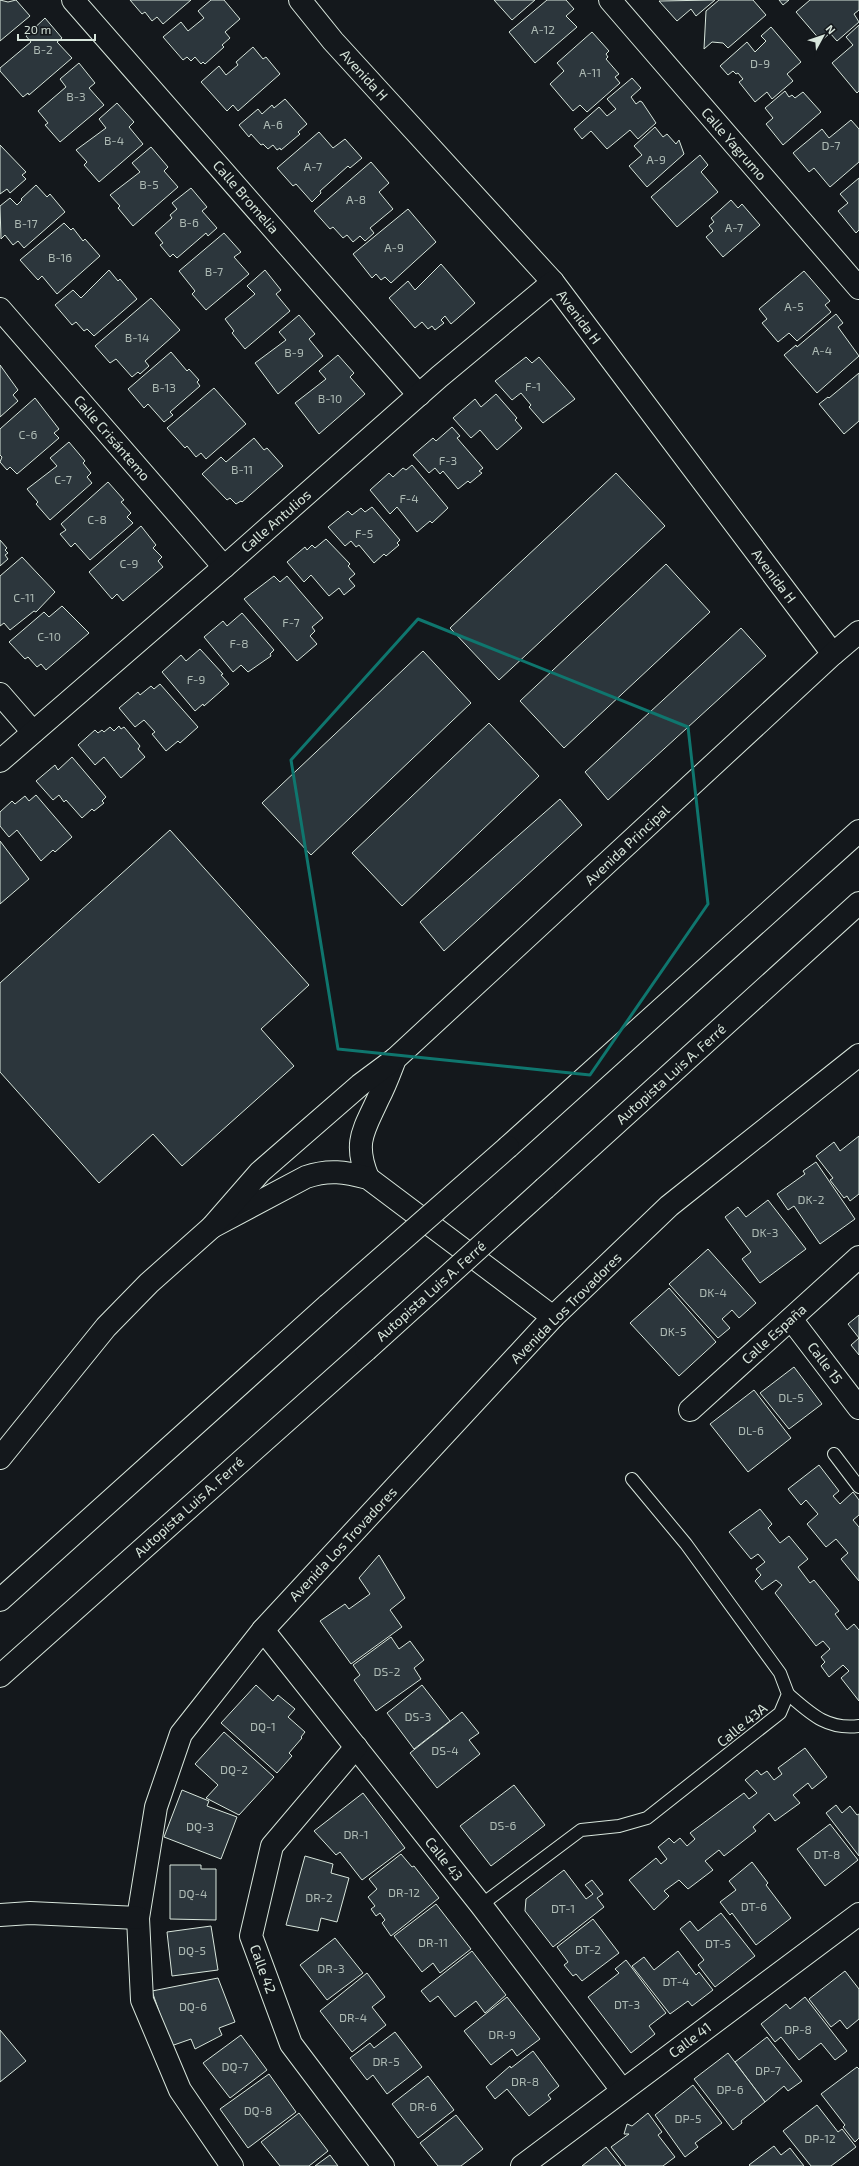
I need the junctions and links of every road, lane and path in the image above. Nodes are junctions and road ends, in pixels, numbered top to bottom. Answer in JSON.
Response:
{"nodes":[{"id":1,"x":73,"y":0,"type":"edge"},
{"id":2,"x":300,"y":0,"type":"edge"},
{"id":3,"x":610,"y":0,"type":"edge"},
{"id":4,"x":553,"y":282,"type":"junction"},
{"id":5,"x":859,"y":288,"type":"edge"},
{"id":6,"x":0,"y":309,"type":"edge"},
{"id":7,"x":419,"y":395,"type":"junction"},
{"id":8,"x":224,"y":567,"type":"junction"},
{"id":9,"x":859,"y":632,"type":"edge"},
{"id":10,"x":833,"y":654,"type":"junction"},
{"id":11,"x":0,"y":694,"type":"edge"},
{"id":12,"x":33,"y":732,"type":"junction"},
{"id":13,"x":0,"y":761,"type":"edge"},
{"id":14,"x":859,"y":831,"type":"edge"},
{"id":15,"x":859,"y":903,"type":"edge"},
{"id":16,"x":395,"y":1059,"type":"junction"},
{"id":17,"x":855,"y":1066,"type":"edge"},
{"id":18,"x":368,"y":1178,"type":"junction"},
{"id":19,"x":212,"y":1227,"type":"junction"},
{"id":20,"x":859,"y":1257,"type":"edge"},
{"id":21,"x":553,"y":1317,"type":"junction"},
{"id":22,"x":791,"y":1319,"type":"junction"},
{"id":23,"x":859,"y":1408,"type":"edge"},
{"id":24,"x":690,"y":1410,"type":"dead end"},
{"id":25,"x":834,"y":1454,"type":"dead end"},
{"id":26,"x":0,"y":1458,"type":"edge"},
{"id":27,"x":632,"y":1479,"type":"dead end"},
{"id":28,"x":859,"y":1487,"type":"edge"},
{"id":29,"x":0,"y":1600,"type":"edge"},
{"id":30,"x":263,"y":1630,"type":"junction"},
{"id":31,"x":0,"y":1676,"type":"edge"},
{"id":32,"x":788,"y":1694,"type":"junction"},
{"id":33,"x":859,"y":1726,"type":"edge"},
{"id":34,"x":356,"y":1747,"type":"junction"},
{"id":35,"x":481,"y":1906,"type":"junction"},
{"id":36,"x":859,"y":1914,"type":"edge"},
{"id":37,"x":0,"y":1915,"type":"edge"},
{"id":38,"x":138,"y":1918,"type":"junction"},
{"id":39,"x":622,"y":2090,"type":"junction"},
{"id":40,"x":232,"y":2166,"type":"edge"},
{"id":41,"x":383,"y":2166,"type":"edge"},
{"id":42,"x":522,"y":2166,"type":"edge"}],
"edges":[{"from":1,"to":7,"type":"main road","name":"Calle Bromelia"},
{"from":2,"to":4,"type":"main road","name":"Avenida H"},
{"from":3,"to":5,"type":"main road","name":"Calle Yagrumo"},
{"from":4,"to":7,"type":"main road","name":"Calle Antulios"},
{"from":4,"to":10,"type":"main road","name":"Avenida H"},
{"from":6,"to":8,"type":"main road","name":"Calle Crisántemo"},
{"from":7,"to":8,"type":"main road","name":"Calle Antulios"},
{"from":8,"to":12,"type":"main road","name":"Calle Antulios"},
{"from":9,"to":10,"type":"main road","name":"Avenida Principal"},
{"from":10,"to":16,"type":"main road","name":"Avenida Principal"},
{"from":11,"to":12,"type":"main road"},
{"from":12,"to":13,"type":"main road","name":"Calle Antulios"},
{"from":14,"to":29,"type":"main road","bridge":true},
{"from":15,"to":31,"type":"main road","name":"Autopista Luis A. Ferré","bridge":true},
{"from":16,"to":18,"type":"main road"},
{"from":16,"to":19,"type":"main road","name":"Avenida Principal"},
{"from":17,"to":21,"type":"main road","name":"Avenida Los Trovadores"},
{"from":18,"to":19,"type":"main road"},
{"from":18,"to":21,"type":"main road"},
{"from":19,"to":26,"type":"main road"},
{"from":20,"to":22,"type":"main road","name":"Calle España"},
{"from":21,"to":30,"type":"main road","name":"Avenida Los Trovadores"},
{"from":22,"to":23,"type":"main road","name":"Calle 15"},
{"from":22,"to":24,"type":"main road","name":"Calle España"},
{"from":25,"to":28,"type":"lane"},
{"from":27,"to":32,"type":"lane"},
{"from":30,"to":34,"type":"main road","name":"Calle 43"},
{"from":30,"to":38,"type":"main road","name":"Avenida Los Trovadores"},
{"from":32,"to":33,"type":"lane"},
{"from":32,"to":35,"type":"lane","name":"Calle 43A"},
{"from":34,"to":35,"type":"main road","name":"Calle 43"},
{"from":34,"to":41,"type":"main road","name":"Calle 42"},
{"from":35,"to":39,"type":"main road","name":"Calle 43"},
{"from":36,"to":39,"type":"main road","name":"Calle 41"},
{"from":37,"to":38,"type":"main road"},
{"from":38,"to":40,"type":"main road","name":"Avenida Los Trovadores"},
{"from":39,"to":42,"type":"main road","name":"Calle 41"}]}
